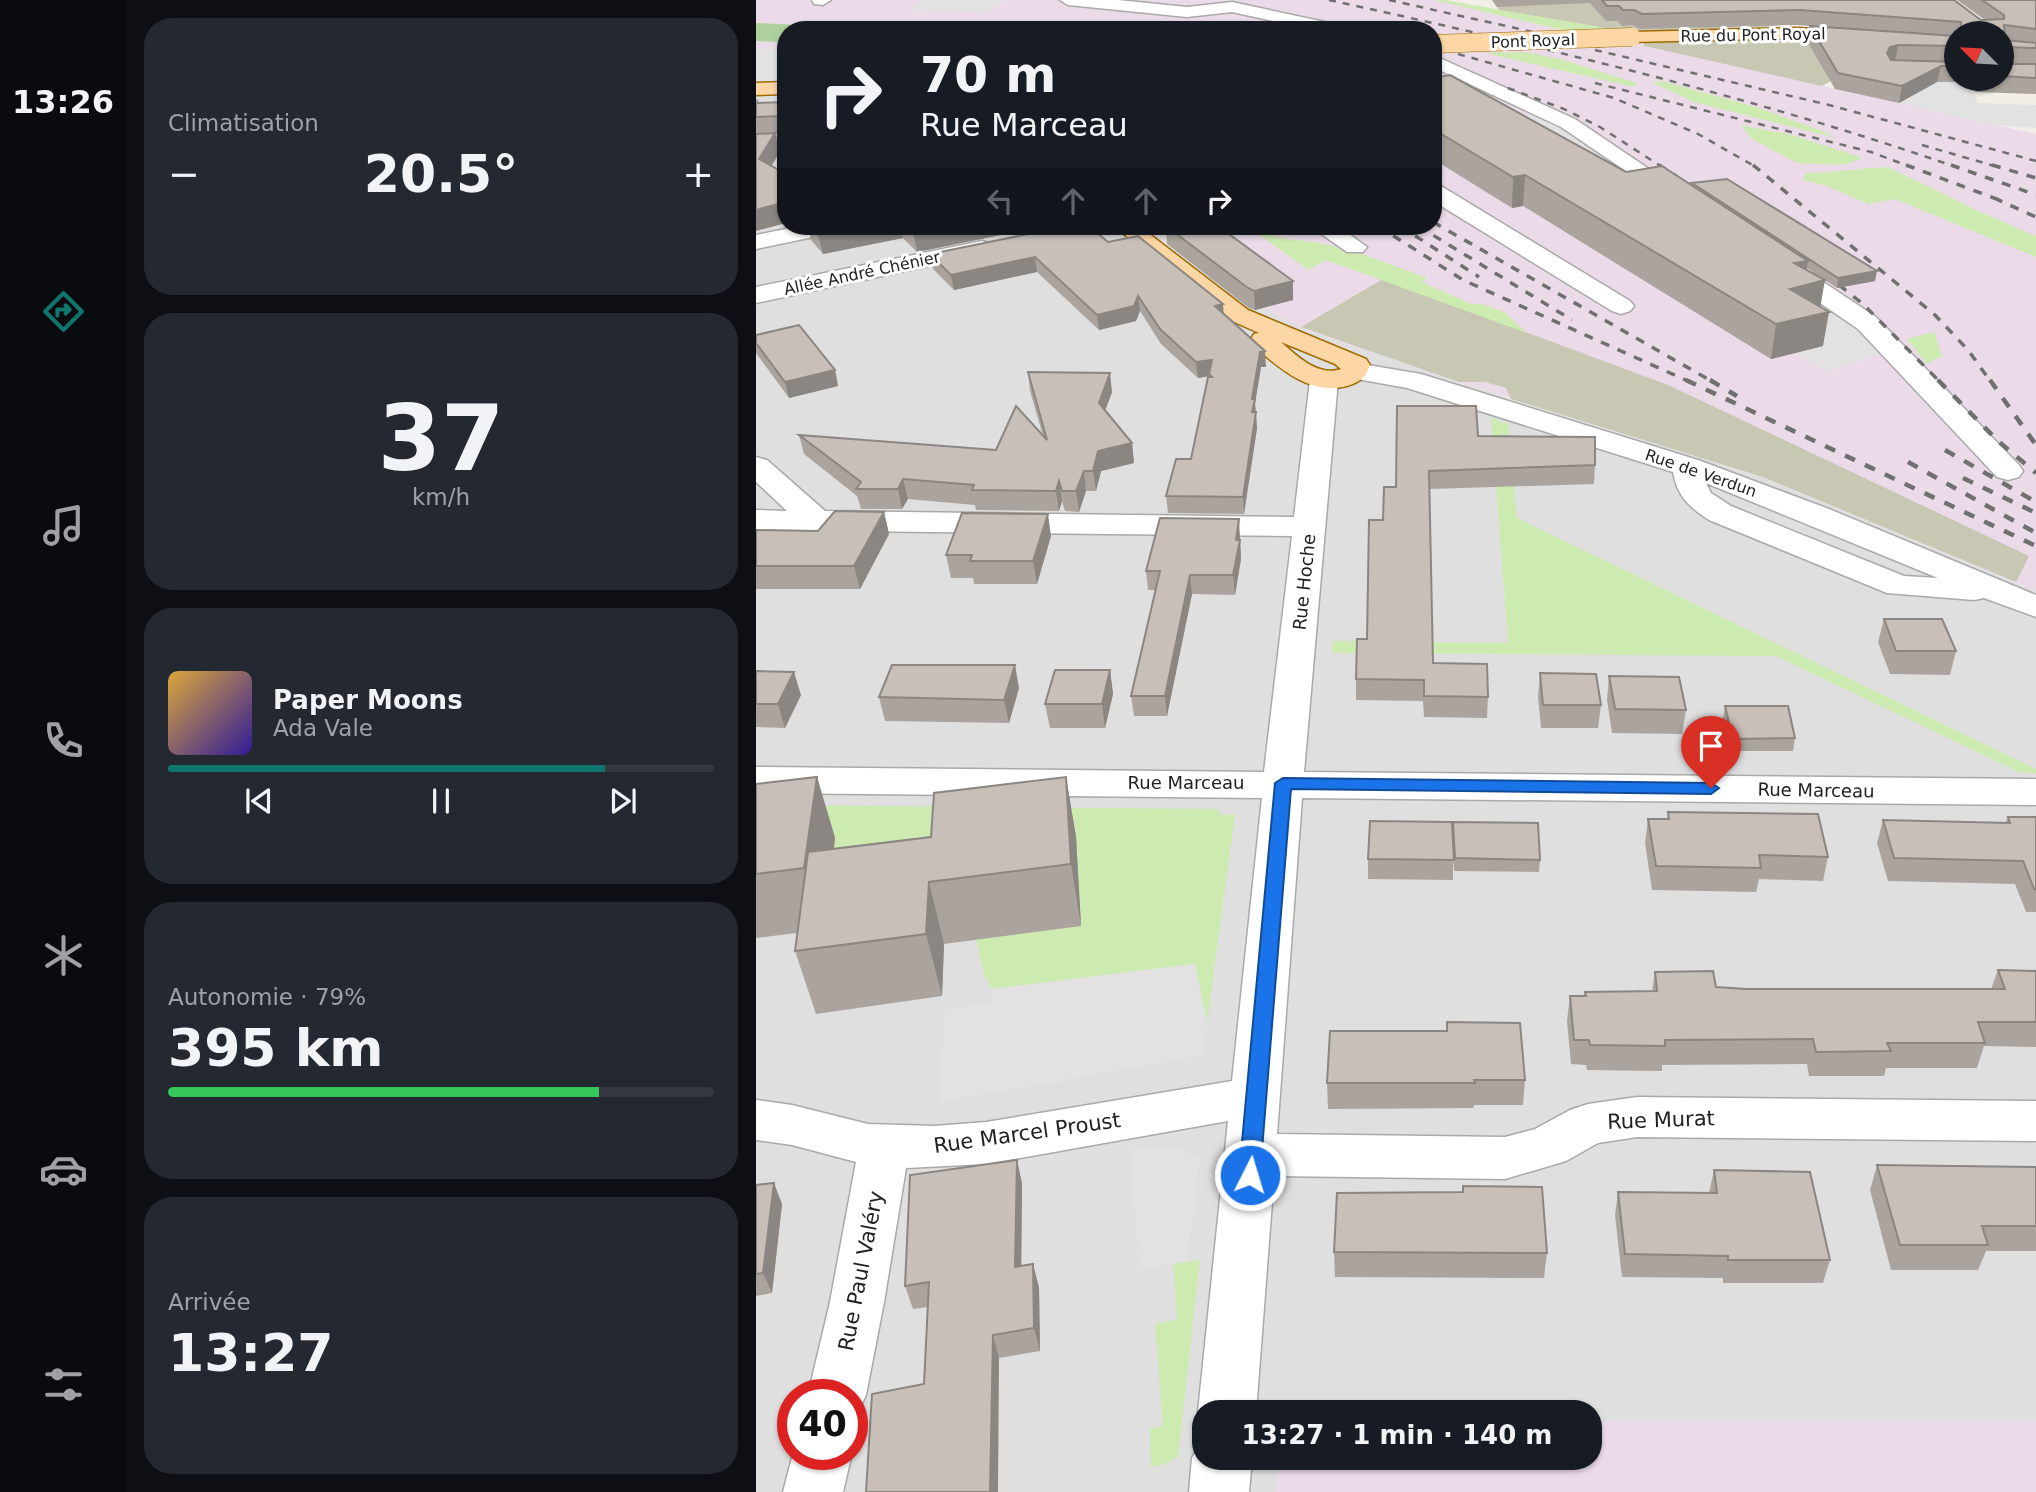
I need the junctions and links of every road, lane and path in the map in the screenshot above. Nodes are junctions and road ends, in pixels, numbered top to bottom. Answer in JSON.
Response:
{"nodes":[{"id":1,"x":1068,"y":0,"type":"edge"},
{"id":2,"x":1236,"y":4,"type":"edge"},
{"id":3,"x":1303,"y":21,"type":"edge"},
{"id":4,"x":1632,"y":37,"type":"joint"},
{"id":5,"x":1944,"y":43,"type":"edge"},
{"id":6,"x":1442,"y":44,"type":"edge"},
{"id":7,"x":1442,"y":64,"type":"edge"},
{"id":8,"x":1466,"y":74,"type":"junction"},
{"id":9,"x":1442,"y":75,"type":"edge"},
{"id":10,"x":777,"y":88,"type":"edge"},
{"id":11,"x":756,"y":89,"type":"edge"},
{"id":12,"x":777,"y":143,"type":"edge"},
{"id":13,"x":756,"y":144,"type":"edge"},
{"id":14,"x":1442,"y":197,"type":"edge"},
{"id":15,"x":1698,"y":210,"type":"edge"},
{"id":16,"x":790,"y":235,"type":"edge"},
{"id":17,"x":1137,"y":235,"type":"edge"},
{"id":18,"x":1336,"y":235,"type":"edge"},
{"id":19,"x":756,"y":242,"type":"edge"},
{"id":20,"x":1009,"y":243,"type":"edge"},
{"id":21,"x":1355,"y":247,"type":"dead end"},
{"id":22,"x":1765,"y":255,"type":"edge"},
{"id":23,"x":756,"y":295,"type":"edge"},
{"id":24,"x":1621,"y":306,"type":"dead end"},
{"id":25,"x":1239,"y":315,"type":"junction"},
{"id":26,"x":1332,"y":370,"type":"junction"},
{"id":27,"x":756,"y":466,"type":"edge"},
{"id":28,"x":2008,"y":471,"type":"dead end"},
{"id":29,"x":756,"y":520,"type":"edge"},
{"id":30,"x":817,"y":521,"type":"junction"},
{"id":31,"x":1310,"y":527,"type":"junction"},
{"id":32,"x":2036,"y":607,"type":"edge"},
{"id":33,"x":756,"y":780,"type":"edge"},
{"id":34,"x":1283,"y":783,"type":"junction"},
{"id":35,"x":2036,"y":792,"type":"edge"},
{"id":36,"x":1257,"y":1096,"type":"junction"},
{"id":37,"x":756,"y":1120,"type":"edge"},
{"id":38,"x":2036,"y":1121,"type":"edge"},
{"id":39,"x":884,"y":1146,"type":"junction"},
{"id":40,"x":1252,"y":1155,"type":"junction"},
{"id":41,"x":840,"y":1379,"type":"edge"},
{"id":42,"x":1228,"y":1400,"type":"edge"},
{"id":43,"x":819,"y":1470,"type":"edge"},
{"id":44,"x":1221,"y":1470,"type":"edge"},
{"id":45,"x":813,"y":1492,"type":"edge"},
{"id":46,"x":1219,"y":1492,"type":"edge"}],
"edges":[{"from":1,"to":2,"type":"street"},
{"from":2,"to":3,"type":"street"},
{"from":4,"to":5,"type":"main road","name":"Rue du Pont Royal"},
{"from":4,"to":6,"type":"main road","name":"Pont Royal","bridge":true},
{"from":7,"to":8,"type":"street"},
{"from":8,"to":9,"type":"street"},
{"from":8,"to":15,"type":"street"},
{"from":10,"to":11,"type":"main road"},
{"from":12,"to":13,"type":"street"},
{"from":14,"to":24,"type":"street"},
{"from":16,"to":19,"type":"street"},
{"from":17,"to":25,"type":"main road","name":"Rue de Verdun"},
{"from":18,"to":21,"type":"street"},
{"from":20,"to":23,"type":"street","name":"Allée André Chénier"},
{"from":22,"to":28,"type":"street"},
{"from":25,"to":26,"type":"main road","name":"Rue de Verdun"},
{"from":25,"to":26,"type":"main road","name":"Rue de Verdun"},
{"from":26,"to":31,"type":"street","name":"Rue Hoche"},
{"from":26,"to":32,"type":"street","name":"Rue de Verdun"},
{"from":27,"to":30,"type":"street"},
{"from":29,"to":30,"type":"street"},
{"from":30,"to":31,"type":"street"},
{"from":31,"to":34,"type":"street","name":"Rue Hoche"},
{"from":33,"to":34,"type":"street","name":"Rue Marceau"},
{"from":34,"to":35,"type":"street","name":"Rue Marceau"},
{"from":34,"to":36,"type":"street","name":"Rue Hoche"},
{"from":36,"to":39,"type":"street","name":"Rue Marcel Proust"},
{"from":36,"to":40,"type":"street","name":"Rue Hoche"},
{"from":37,"to":39,"type":"street","name":"Rue Marcel Proust"},
{"from":38,"to":40,"type":"street","name":"Rue Murat"},
{"from":39,"to":41,"type":"street","name":"Rue Paul Valéry"},
{"from":40,"to":42,"type":"street","name":"Rue Hoche"},
{"from":43,"to":45,"type":"street"},
{"from":44,"to":46,"type":"street"}]}
